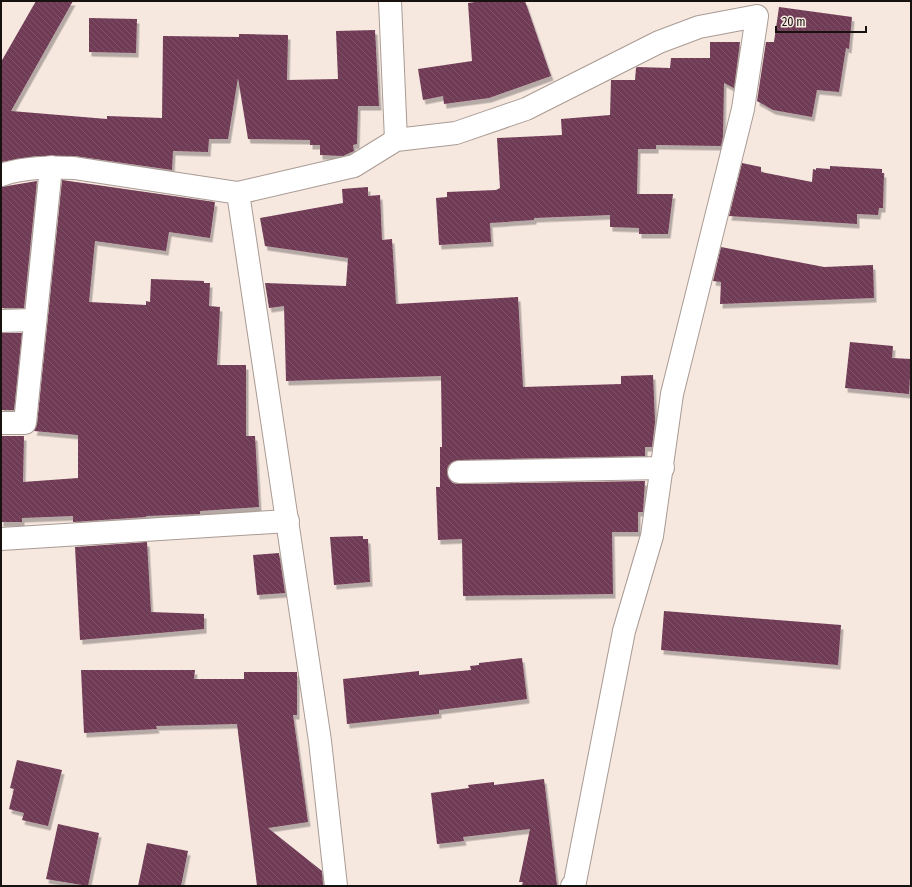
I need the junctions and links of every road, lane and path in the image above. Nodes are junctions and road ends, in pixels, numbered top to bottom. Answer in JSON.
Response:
{"nodes":[{"id":1,"x":390,"y":1,"type":"edge"},
{"id":2,"x":396,"y":140,"type":"junction"},
{"id":3,"x":51,"y":167,"type":"junction"},
{"id":4,"x":1,"y":175,"type":"edge"},
{"id":5,"x":238,"y":193,"type":"junction"},
{"id":6,"x":1,"y":320,"type":"edge"},
{"id":7,"x":35,"y":320,"type":"junction"},
{"id":8,"x":1,"y":423,"type":"edge"},
{"id":9,"x":663,"y":468,"type":"junction"},
{"id":10,"x":459,"y":472,"type":"dead end"},
{"id":11,"x":288,"y":522,"type":"junction"},
{"id":12,"x":1,"y":539,"type":"edge"},
{"id":13,"x":336,"y":886,"type":"edge"},
{"id":14,"x":572,"y":886,"type":"edge"}],
"edges":[{"from":1,"to":2,"type":"street"},
{"from":2,"to":5,"type":"street"},
{"from":2,"to":9,"type":"street"},
{"from":3,"to":4,"type":"street"},
{"from":3,"to":5,"type":"street"},
{"from":3,"to":7,"type":"street"},
{"from":5,"to":11,"type":"street"},
{"from":6,"to":7,"type":"street"},
{"from":7,"to":8,"type":"street"},
{"from":9,"to":10,"type":"street"},
{"from":9,"to":14,"type":"street"},
{"from":11,"to":12,"type":"street"},
{"from":11,"to":13,"type":"street"}]}
